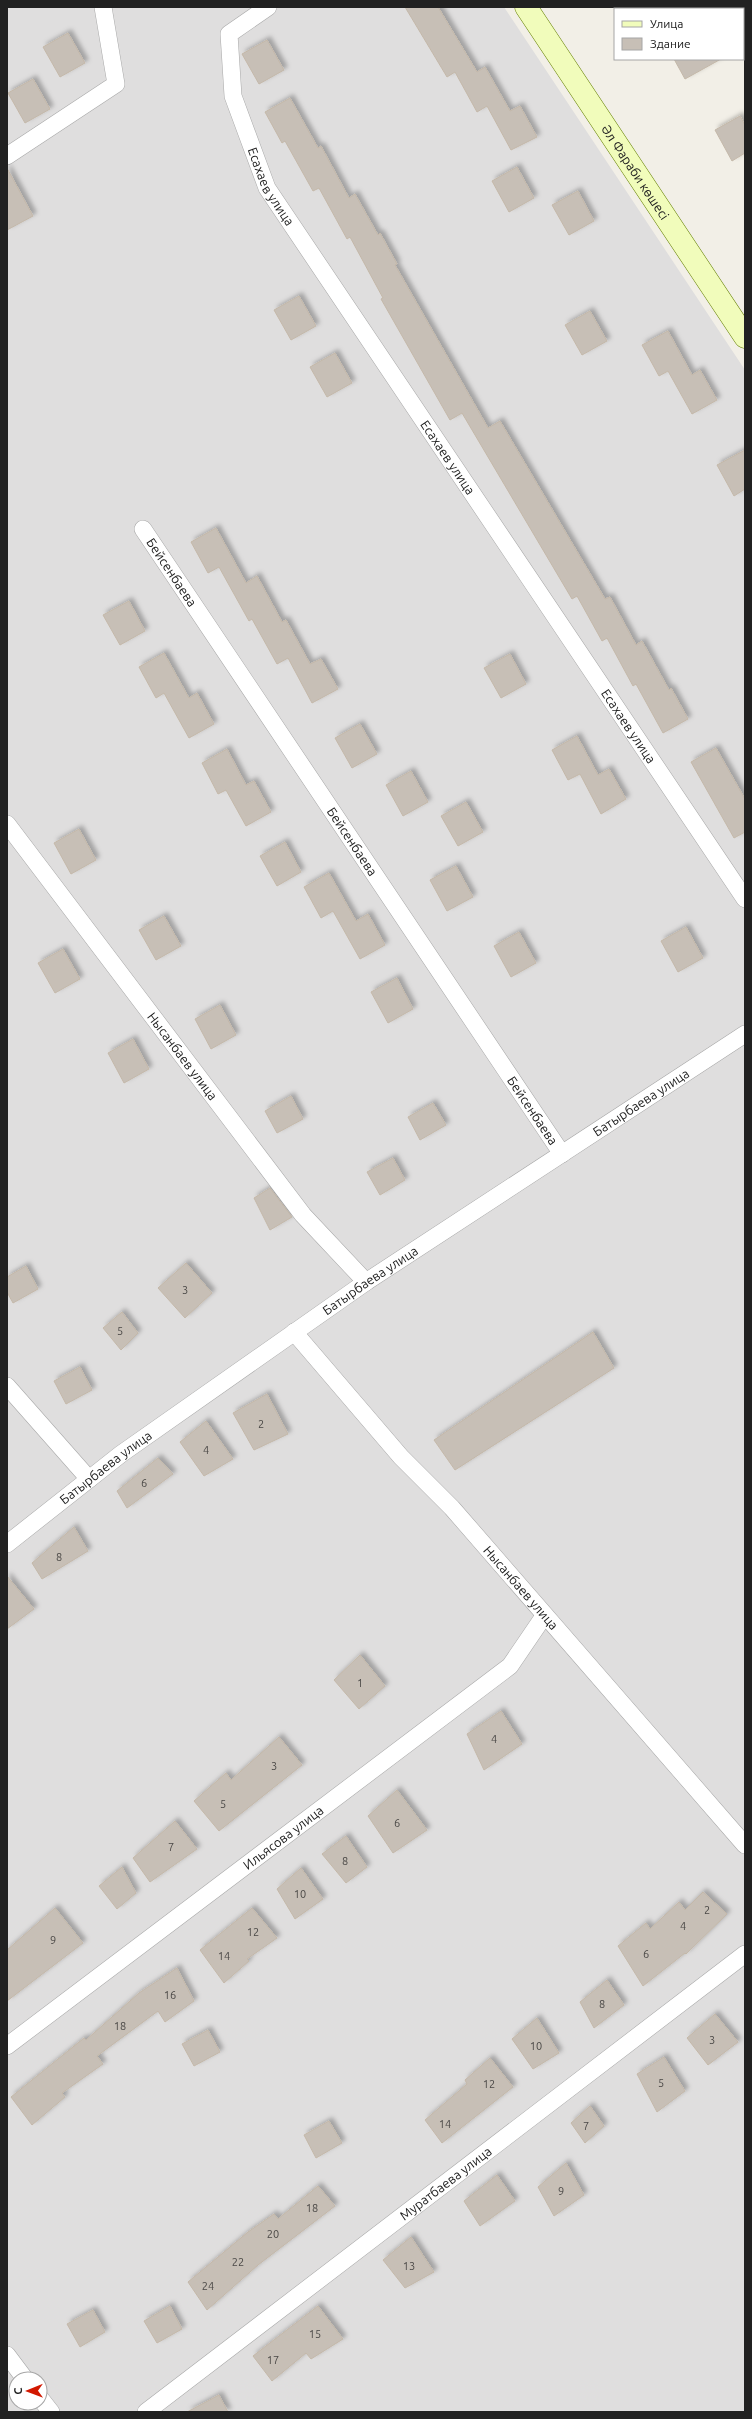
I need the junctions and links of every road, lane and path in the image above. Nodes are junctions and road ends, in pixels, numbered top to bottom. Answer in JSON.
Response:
{"nodes":[{"id":1,"x":103,"y":7,"type":"edge"},
{"id":2,"x":268,"y":7,"type":"edge"},
{"id":3,"x":526,"y":7,"type":"edge"},
{"id":4,"x":7,"y":156,"type":"edge"},
{"id":5,"x":745,"y":337,"type":"edge"},
{"id":6,"x":143,"y":529,"type":"dead end"},
{"id":7,"x":7,"y":824,"type":"edge"},
{"id":8,"x":745,"y":899,"type":"edge"},
{"id":9,"x":745,"y":1034,"type":"edge"},
{"id":10,"x":562,"y":1154,"type":"junction"},
{"id":11,"x":366,"y":1282,"type":"junction"},
{"id":12,"x":294,"y":1332,"type":"junction"},
{"id":13,"x":7,"y":1386,"type":"edge"},
{"id":14,"x":89,"y":1479,"type":"junction"},
{"id":15,"x":7,"y":1544,"type":"edge"},
{"id":16,"x":544,"y":1616,"type":"junction"},
{"id":17,"x":745,"y":1845,"type":"edge"},
{"id":18,"x":745,"y":1954,"type":"edge"},
{"id":19,"x":7,"y":2046,"type":"edge"},
{"id":20,"x":7,"y":2355,"type":"edge"},
{"id":21,"x":19,"y":2371,"type":"edge"},
{"id":22,"x":146,"y":2412,"type":"edge"}],
"edges":[{"from":1,"to":4,"type":"street"},
{"from":2,"to":8,"type":"street","name":"Есахаев улица"},
{"from":3,"to":5,"type":"street","name":"Әл Фараби көшесі"},
{"from":6,"to":10,"type":"street","name":"Бейсенбаева"},
{"from":7,"to":11,"type":"street","name":"Нысанбаев улица"},
{"from":9,"to":10,"type":"street","name":"Батырбаева улица"},
{"from":10,"to":11,"type":"street","name":"Батырбаева улица"},
{"from":11,"to":12,"type":"street","name":"Батырбаева улица"},
{"from":12,"to":14,"type":"street","name":"Батырбаева улица"},
{"from":12,"to":16,"type":"street","name":"Нысанбаев улица"},
{"from":13,"to":14,"type":"street"},
{"from":14,"to":15,"type":"street","name":"Батырбаева улица"},
{"from":16,"to":17,"type":"street","name":"Нысанбаев улица"},
{"from":16,"to":19,"type":"street","name":"Ильясова улица"},
{"from":18,"to":22,"type":"street","name":"Муратбаева улица"},
{"from":20,"to":21,"type":"street"}]}
